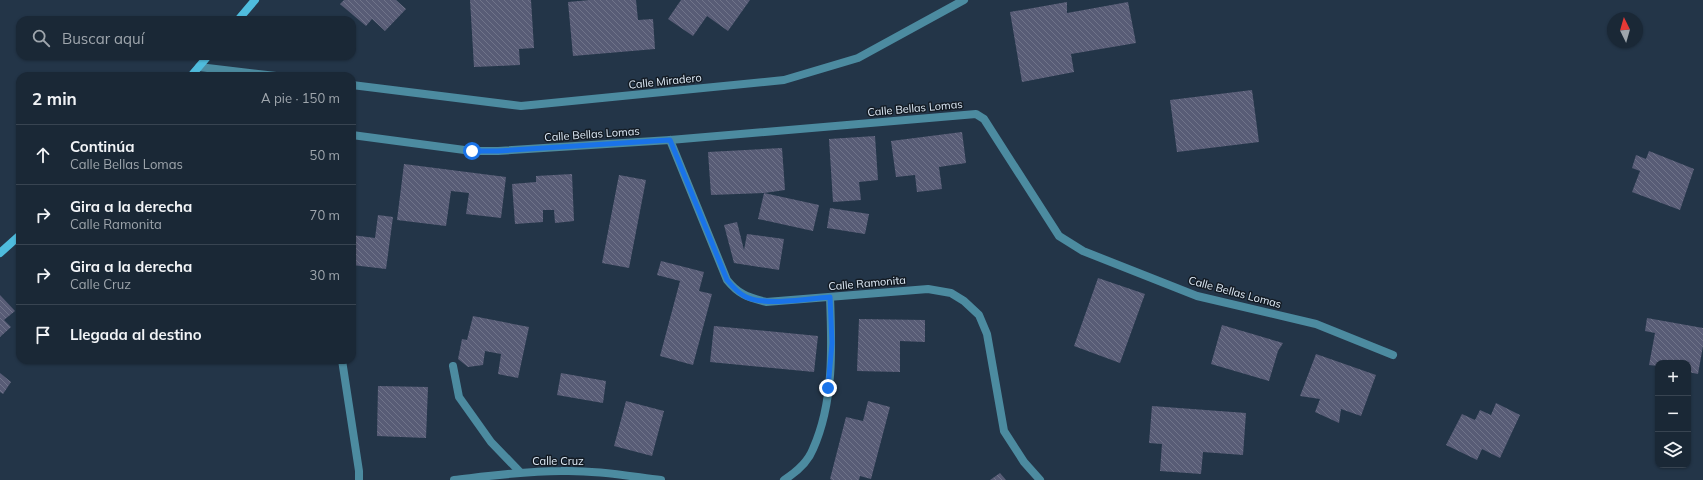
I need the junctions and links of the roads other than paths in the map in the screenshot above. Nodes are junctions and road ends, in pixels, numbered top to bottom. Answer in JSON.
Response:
{"nodes":[{"id":1,"x":255,"y":0,"type":"edge"},
{"id":2,"x":964,"y":0,"type":"edge"},
{"id":3,"x":241,"y":16,"type":"edge"},
{"id":4,"x":205,"y":60,"type":"edge"},
{"id":5,"x":200,"y":67,"type":"junction"},
{"id":6,"x":195,"y":72,"type":"edge"},
{"id":7,"x":242,"y":72,"type":"edge"},
{"id":8,"x":356,"y":85,"type":"edge"},
{"id":9,"x":356,"y":135,"type":"edge"},
{"id":10,"x":670,"y":140,"type":"junction"},
{"id":11,"x":16,"y":239,"type":"edge"},
{"id":12,"x":0,"y":253,"type":"edge"},
{"id":13,"x":830,"y":297,"type":"junction"},
{"id":14,"x":1393,"y":355,"type":"dead end"},
{"id":15,"x":343,"y":364,"type":"edge"},
{"id":16,"x":453,"y":366,"type":"dead end"},
{"id":17,"x":520,"y":472,"type":"junction"},
{"id":18,"x":359,"y":480,"type":"edge"},
{"id":19,"x":454,"y":480,"type":"edge"},
{"id":20,"x":661,"y":480,"type":"edge"},
{"id":21,"x":784,"y":480,"type":"edge"},
{"id":22,"x":1040,"y":480,"type":"edge"}],
"edges":[{"from":1,"to":3,"type":"main road"},
{"from":2,"to":8,"type":"street","name":"Calle Miradero"},
{"from":4,"to":5,"type":"main road"},
{"from":5,"to":6,"type":"main road"},
{"from":5,"to":7,"type":"street"},
{"from":9,"to":10,"type":"street","name":"Calle Bellas Lomas"},
{"from":10,"to":13,"type":"street","name":"Calle Ramonita"},
{"from":10,"to":14,"type":"street","name":"Calle Bellas Lomas"},
{"from":11,"to":12,"type":"main road"},
{"from":13,"to":21,"type":"street"},
{"from":13,"to":22,"type":"street","name":"Calle Ramonita"},
{"from":15,"to":18,"type":"street"},
{"from":16,"to":17,"type":"street"},
{"from":17,"to":19,"type":"street","name":"Calle Cruz"},
{"from":17,"to":20,"type":"street","name":"Calle Cruz"}]}
